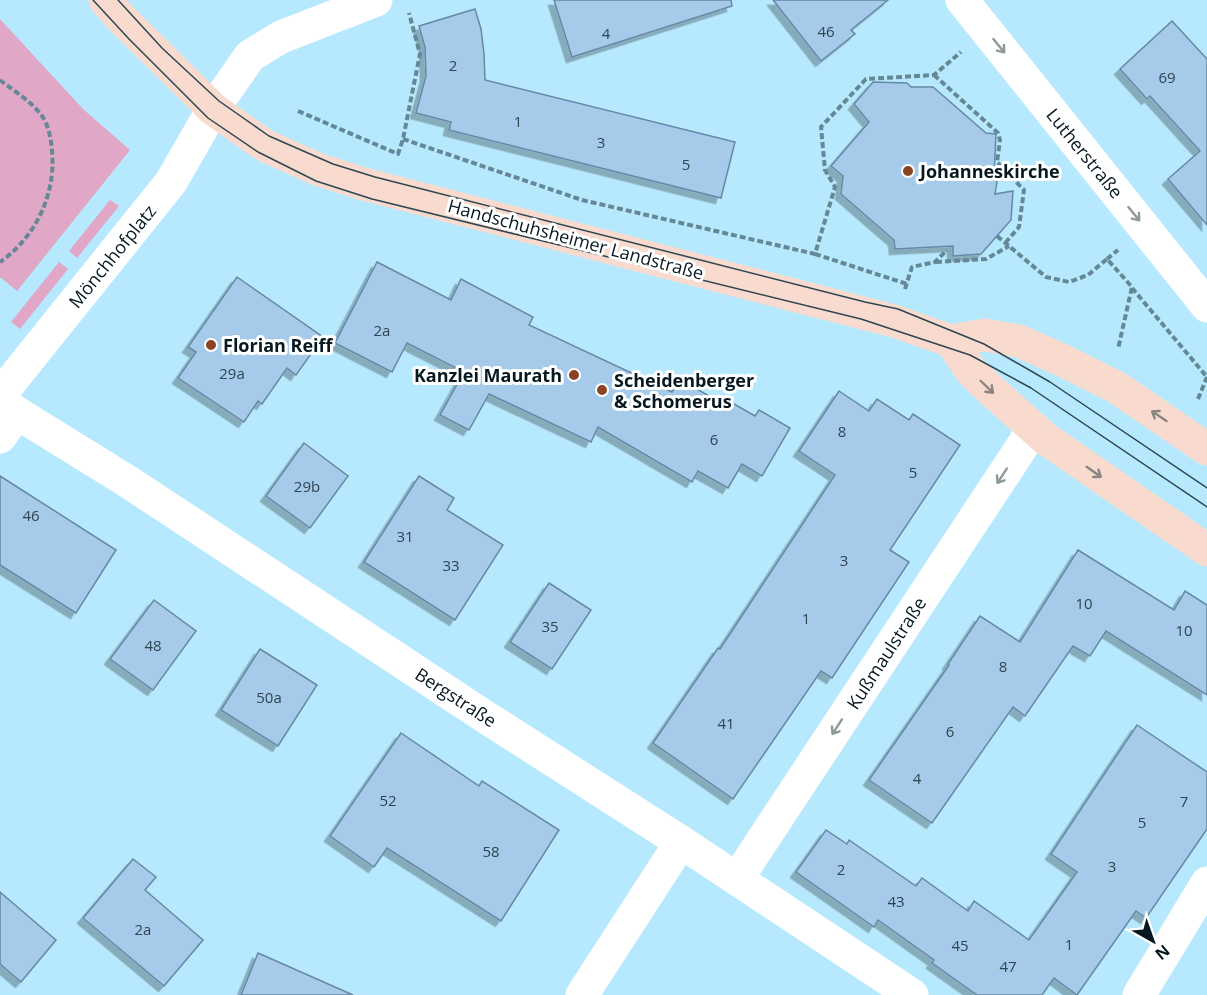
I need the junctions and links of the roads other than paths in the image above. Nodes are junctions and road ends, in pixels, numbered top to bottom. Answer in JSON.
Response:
{"nodes":[{"id":1,"x":105,"y":0,"type":"edge"},
{"id":2,"x":376,"y":0,"type":"edge"},
{"id":3,"x":962,"y":0,"type":"edge"},
{"id":4,"x":213,"y":109,"type":"junction"},
{"id":5,"x":1207,"y":306,"type":"edge"},
{"id":6,"x":951,"y":341,"type":"junction"},
{"id":7,"x":4,"y":411,"type":"edge"},
{"id":8,"x":1031,"y":426,"type":"junction"},
{"id":9,"x":1207,"y":449,"type":"edge"},
{"id":10,"x":1207,"y":550,"type":"edge"},
{"id":11,"x":681,"y":842,"type":"junction"},
{"id":12,"x":737,"y":879,"type":"junction"},
{"id":13,"x":1207,"y":883,"type":"edge"},
{"id":14,"x":582,"y":995,"type":"edge"},
{"id":15,"x":912,"y":995,"type":"edge"},
{"id":16,"x":1139,"y":995,"type":"edge"}],
"edges":[{"from":1,"to":4,"type":"main road","name":"Handschuhsheimer Landstraße"},
{"from":2,"to":4,"type":"street","name":"Mönchhofplatz"},
{"from":3,"to":5,"type":"street","name":"Lutherstraße","one_way":true},
{"from":4,"to":6,"type":"main road","name":"Handschuhsheimer Landstraße"},
{"from":4,"to":7,"type":"street","name":"Mönchhofplatz"},
{"from":6,"to":8,"type":"main road","one_way":true},
{"from":9,"to":6,"type":"main road","name":"Handschuhsheimer Landstraße","one_way":true},
{"from":7,"to":11,"type":"street","name":"Bergstraße"},
{"from":8,"to":10,"type":"main road","one_way":true},
{"from":8,"to":12,"type":"street","name":"Kußmaulstraße","one_way":true},
{"from":11,"to":12,"type":"street","name":"Bergstraße"},
{"from":11,"to":14,"type":"street"},
{"from":12,"to":15,"type":"street","name":"Bergstraße"},
{"from":13,"to":16,"type":"street"}]}
